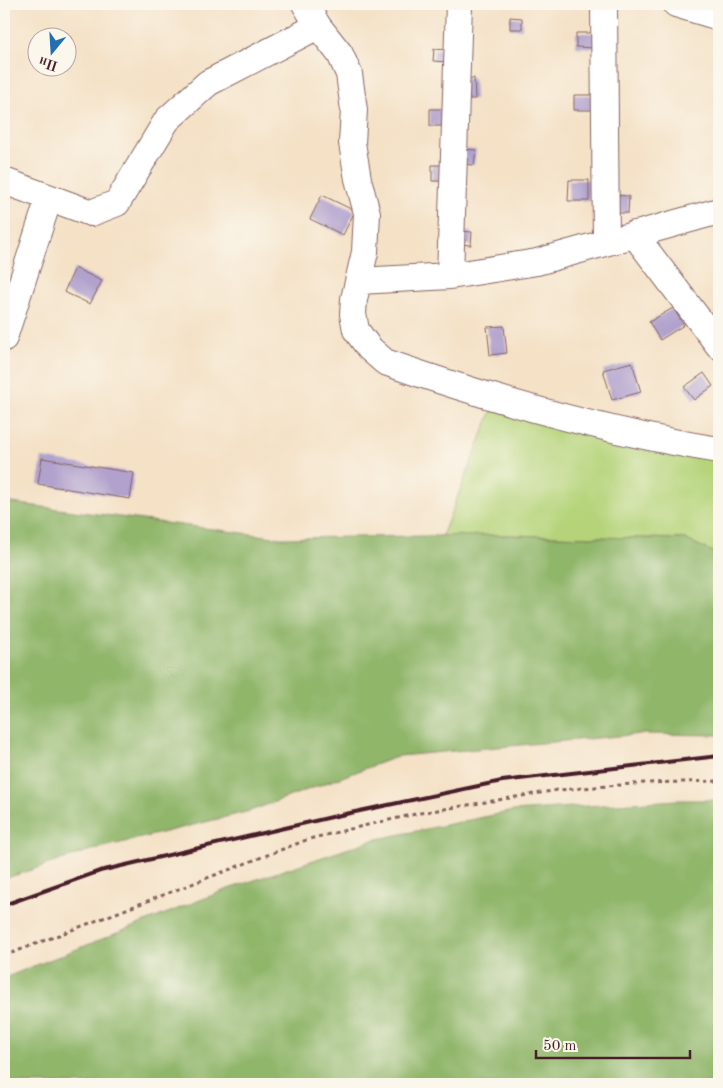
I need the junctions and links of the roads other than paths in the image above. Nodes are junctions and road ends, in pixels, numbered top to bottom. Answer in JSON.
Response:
{"nodes":[{"id":1,"x":459,"y":4,"type":"edge"},
{"id":2,"x":604,"y":4,"type":"edge"},
{"id":3,"x":676,"y":4,"type":"edge"},
{"id":4,"x":312,"y":15,"type":"edge"},
{"id":5,"x":719,"y":17,"type":"edge"},
{"id":6,"x":4,"y":181,"type":"edge"},
{"id":7,"x":49,"y":198,"type":"junction"},
{"id":8,"x":719,"y":211,"type":"edge"},
{"id":9,"x":634,"y":234,"type":"junction"},
{"id":10,"x":606,"y":242,"type":"junction"},
{"id":11,"x":450,"y":276,"type":"junction"},
{"id":12,"x":360,"y":281,"type":"junction"},
{"id":13,"x":4,"y":338,"type":"edge"},
{"id":14,"x":719,"y":346,"type":"edge"},
{"id":15,"x":719,"y":450,"type":"edge"}],
"edges":[{"from":1,"to":11,"type":"street"},
{"from":2,"to":10,"type":"street"},
{"from":3,"to":5,"type":"street"},
{"from":4,"to":7,"type":"street"},
{"from":4,"to":12,"type":"street"},
{"from":6,"to":7,"type":"street"},
{"from":7,"to":13,"type":"street"},
{"from":8,"to":9,"type":"street"},
{"from":9,"to":10,"type":"street"},
{"from":9,"to":14,"type":"street"},
{"from":10,"to":11,"type":"street"},
{"from":11,"to":12,"type":"street"},
{"from":12,"to":15,"type":"street"}]}
